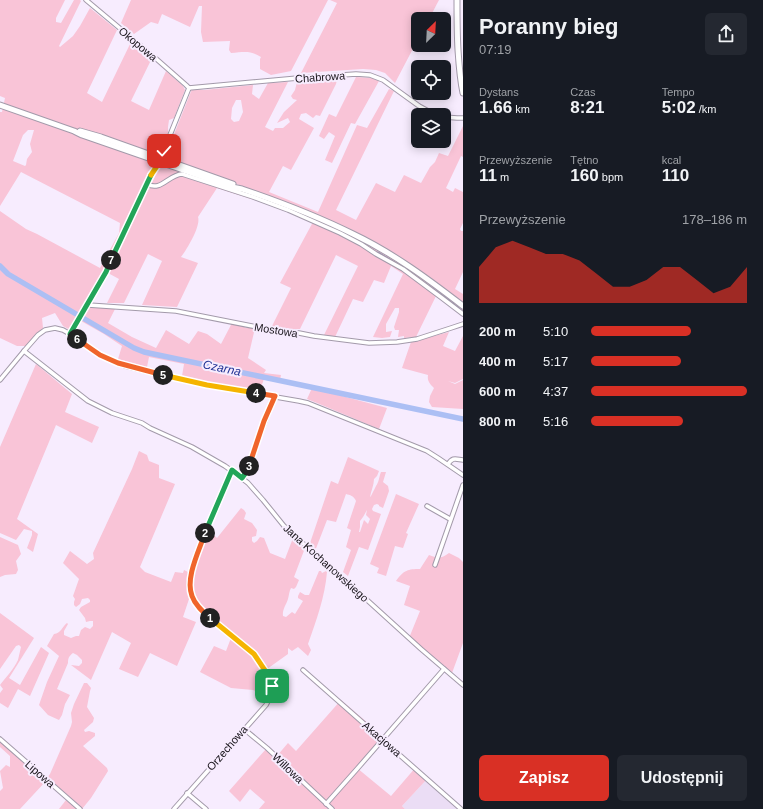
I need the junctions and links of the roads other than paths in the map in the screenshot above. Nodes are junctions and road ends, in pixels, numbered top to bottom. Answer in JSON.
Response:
{"nodes":[{"id":1,"x":86,"y":0,"type":"edge"},
{"id":2,"x":457,"y":0,"type":"edge"},
{"id":3,"x":190,"y":88,"type":"junction"},
{"id":4,"x":463,"y":93,"type":"edge"},
{"id":5,"x":0,"y":105,"type":"edge"},
{"id":6,"x":423,"y":108,"type":"edge"},
{"id":7,"x":451,"y":118,"type":"edge"},
{"id":8,"x":463,"y":118,"type":"edge"},
{"id":9,"x":158,"y":160,"type":"junction"},
{"id":10,"x":147,"y":184,"type":"junction"},
{"id":11,"x":88,"y":304,"type":"junction"},
{"id":12,"x":463,"y":306,"type":"edge"},
{"id":13,"x":463,"y":314,"type":"edge"},
{"id":14,"x":463,"y":324,"type":"edge"},
{"id":15,"x":70,"y":334,"type":"junction"},
{"id":16,"x":24,"y":351,"type":"junction"},
{"id":17,"x":0,"y":380,"type":"edge"},
{"id":18,"x":275,"y":396,"type":"junction"},
{"id":19,"x":463,"y":460,"type":"edge"},
{"id":20,"x":448,"y":464,"type":"junction"},
{"id":21,"x":232,"y":470,"type":"junction"},
{"id":22,"x":463,"y":475,"type":"edge"},
{"id":23,"x":242,"y":478,"type":"junction"},
{"id":24,"x":463,"y":485,"type":"edge"},
{"id":25,"x":427,"y":506,"type":"dead end"},
{"id":26,"x":450,"y":520,"type":"junction"},
{"id":27,"x":435,"y":566,"type":"dead end"},
{"id":28,"x":444,"y":669,"type":"junction"},
{"id":29,"x":303,"y":670,"type":"dead end"},
{"id":30,"x":463,"y":685,"type":"edge"},
{"id":31,"x":244,"y":729,"type":"junction"},
{"id":32,"x":0,"y":739,"type":"edge"},
{"id":33,"x":382,"y":740,"type":"junction"},
{"id":34,"x":188,"y":793,"type":"junction"},
{"id":35,"x":326,"y":804,"type":"junction"},
{"id":36,"x":80,"y":809,"type":"edge"},
{"id":37,"x":174,"y":809,"type":"edge"},
{"id":38,"x":206,"y":809,"type":"edge"},
{"id":39,"x":332,"y":809,"type":"edge"},
{"id":40,"x":461,"y":809,"type":"edge"}],
"edges":[{"from":1,"to":3,"type":"street","name":"Okopowa"},
{"from":2,"to":4,"type":"main road"},
{"from":3,"to":6,"type":"street","name":"Chabrowa"},
{"from":3,"to":9,"type":"street"},
{"from":5,"to":9,"type":"main road"},
{"from":7,"to":8,"type":"street"},
{"from":9,"to":10,"type":"street"},
{"from":9,"to":12,"type":"main road"},
{"from":10,"to":11,"type":"street"},
{"from":10,"to":13,"type":"street"},
{"from":11,"to":14,"type":"street","name":"Mostowa"},
{"from":11,"to":15,"type":"street"},
{"from":15,"to":16,"type":"street"},
{"from":15,"to":18,"type":"street"},
{"from":16,"to":17,"type":"street"},
{"from":16,"to":21,"type":"street","name":"Jana Kochanowskiego"},
{"from":18,"to":20,"type":"street"},
{"from":18,"to":23,"type":"street"},
{"from":19,"to":20,"type":"street"},
{"from":20,"to":22,"type":"street"},
{"from":21,"to":23,"type":"street","name":"Jana Kochanowskiego"},
{"from":21,"to":31,"type":"street","name":"Orzechowa"},
{"from":23,"to":28,"type":"street","name":"Jana Kochanowskiego"},
{"from":24,"to":26,"type":"street"},
{"from":25,"to":26,"type":"street"},
{"from":26,"to":27,"type":"street"},
{"from":28,"to":30,"type":"street","name":"Jana Kochanowskiego"},
{"from":28,"to":33,"type":"street"},
{"from":29,"to":33,"type":"street","name":"Akacjowa"},
{"from":31,"to":34,"type":"street","name":"Orzechowa"},
{"from":31,"to":35,"type":"street","name":"Willowa"},
{"from":32,"to":36,"type":"street","name":"Lipowa"},
{"from":33,"to":35,"type":"street"},
{"from":33,"to":40,"type":"street","name":"Akacjowa"},
{"from":34,"to":37,"type":"street","name":"Orzechowa"},
{"from":34,"to":38,"type":"street"},
{"from":35,"to":39,"type":"street","name":"Willowa"}]}
